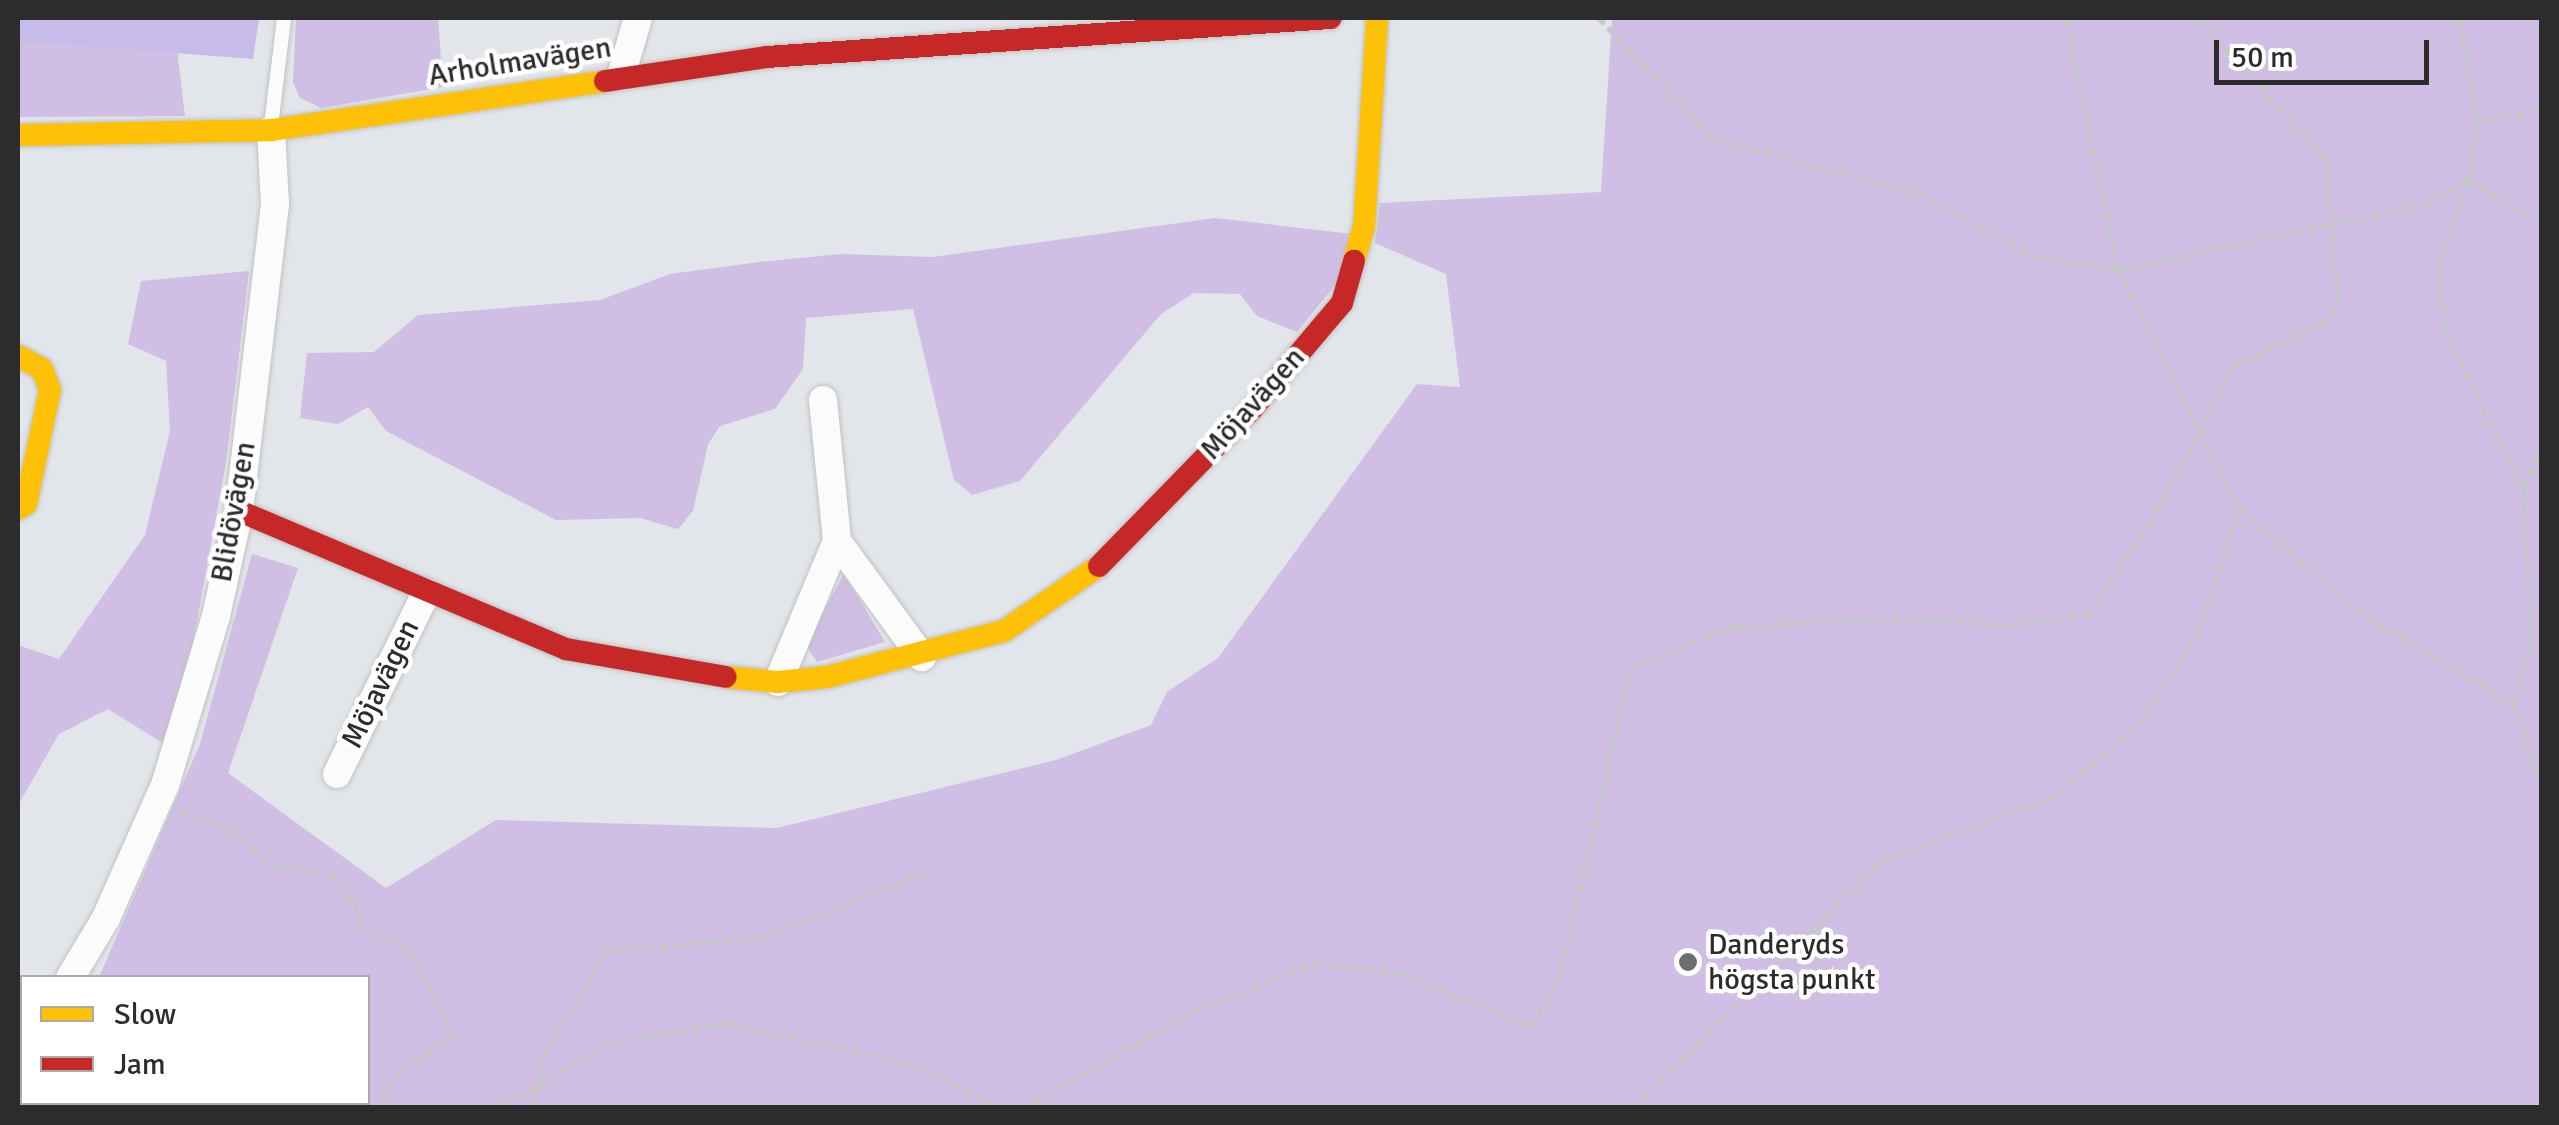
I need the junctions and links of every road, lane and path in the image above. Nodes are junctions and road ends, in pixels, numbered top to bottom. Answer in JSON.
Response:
{"nodes":[{"id":1,"x":284,"y":18,"type":"edge"},
{"id":2,"x":638,"y":18,"type":"edge"},
{"id":3,"x":1332,"y":18,"type":"edge"},
{"id":4,"x":1376,"y":18,"type":"edge"},
{"id":5,"x":1599,"y":18,"type":"edge"},
{"id":6,"x":2066,"y":18,"type":"edge"},
{"id":7,"x":2198,"y":18,"type":"edge"},
{"id":8,"x":2450,"y":18,"type":"edge"},
{"id":9,"x":2461,"y":21,"type":"edge"},
{"id":10,"x":621,"y":76,"type":"junction"},
{"id":11,"x":2542,"y":109,"type":"edge"},
{"id":12,"x":2478,"y":123,"type":"junction"},
{"id":13,"x":271,"y":130,"type":"junction"},
{"id":14,"x":18,"y":135,"type":"edge"},
{"id":15,"x":2468,"y":180,"type":"junction"},
{"id":16,"x":2542,"y":223,"type":"edge"},
{"id":17,"x":2336,"y":226,"type":"junction"},
{"id":18,"x":2118,"y":270,"type":"junction"},
{"id":19,"x":18,"y":356,"type":"edge"},
{"id":20,"x":824,"y":400,"type":"dead end"},
{"id":21,"x":2199,"y":430,"type":"junction"},
{"id":22,"x":2542,"y":444,"type":"edge"},
{"id":23,"x":2524,"y":491,"type":"junction"},
{"id":24,"x":2239,"y":508,"type":"junction"},
{"id":25,"x":18,"y":509,"type":"edge"},
{"id":26,"x":239,"y":511,"type":"junction"},
{"id":27,"x":837,"y":541,"type":"junction"},
{"id":28,"x":426,"y":593,"type":"junction"},
{"id":29,"x":922,"y":657,"type":"junction"},
{"id":30,"x":778,"y":682,"type":"junction"},
{"id":31,"x":2514,"y":704,"type":"junction"},
{"id":32,"x":337,"y":774,"type":"dead end"},
{"id":33,"x":2542,"y":786,"type":"edge"},
{"id":34,"x":158,"y":802,"type":"junction"},
{"id":35,"x":925,"y":872,"type":"dead end"},
{"id":36,"x":72,"y":975,"type":"edge"},
{"id":37,"x":537,"y":1087,"type":"junction"},
{"id":38,"x":376,"y":1108,"type":"edge"},
{"id":39,"x":490,"y":1108,"type":"edge"},
{"id":40,"x":534,"y":1108,"type":"edge"},
{"id":41,"x":1012,"y":1108,"type":"edge"},
{"id":42,"x":1022,"y":1108,"type":"edge"},
{"id":43,"x":1632,"y":1108,"type":"edge"}],
"edges":[{"from":1,"to":13,"type":"lane","name":"Blidövägen"},
{"from":2,"to":10,"type":"street"},
{"from":3,"to":10,"type":"street","name":"Arholmavägen"},
{"from":4,"to":29,"type":"street","name":"Möjavägen"},
{"from":5,"to":18,"type":"path"},
{"from":6,"to":18,"type":"path"},
{"from":7,"to":17,"type":"path"},
{"from":8,"to":9,"type":"path"},
{"from":9,"to":12,"type":"path"},
{"from":10,"to":13,"type":"street","name":"Arholmavägen"},
{"from":11,"to":12,"type":"path"},
{"from":12,"to":15,"type":"path"},
{"from":13,"to":14,"type":"street","name":"Arholmavägen"},
{"from":13,"to":26,"type":"street","name":"Blidövägen"},
{"from":15,"to":16,"type":"path"},
{"from":15,"to":17,"type":"path"},
{"from":15,"to":23,"type":"path"},
{"from":17,"to":18,"type":"path"},
{"from":17,"to":21,"type":"path"},
{"from":18,"to":21,"type":"path"},
{"from":19,"to":25,"type":"street"},
{"from":20,"to":27,"type":"street"},
{"from":21,"to":24,"type":"path"},
{"from":21,"to":42,"type":"path"},
{"from":22,"to":23,"type":"path"},
{"from":23,"to":31,"type":"path"},
{"from":24,"to":31,"type":"path"},
{"from":24,"to":43,"type":"path"},
{"from":26,"to":28,"type":"street","name":"Möjavägen"},
{"from":26,"to":34,"type":"street","name":"Blidövägen"},
{"from":27,"to":29,"type":"street"},
{"from":27,"to":30,"type":"street"},
{"from":28,"to":30,"type":"street","name":"Möjavägen"},
{"from":28,"to":32,"type":"street","name":"Möjavägen"},
{"from":29,"to":30,"type":"street","name":"Möjavägen"},
{"from":31,"to":33,"type":"path"},
{"from":34,"to":36,"type":"street","name":"Blidövägen"},
{"from":34,"to":38,"type":"path"},
{"from":35,"to":37,"type":"path"},
{"from":37,"to":39,"type":"path"},
{"from":37,"to":40,"type":"path"},
{"from":37,"to":41,"type":"path"}]}
